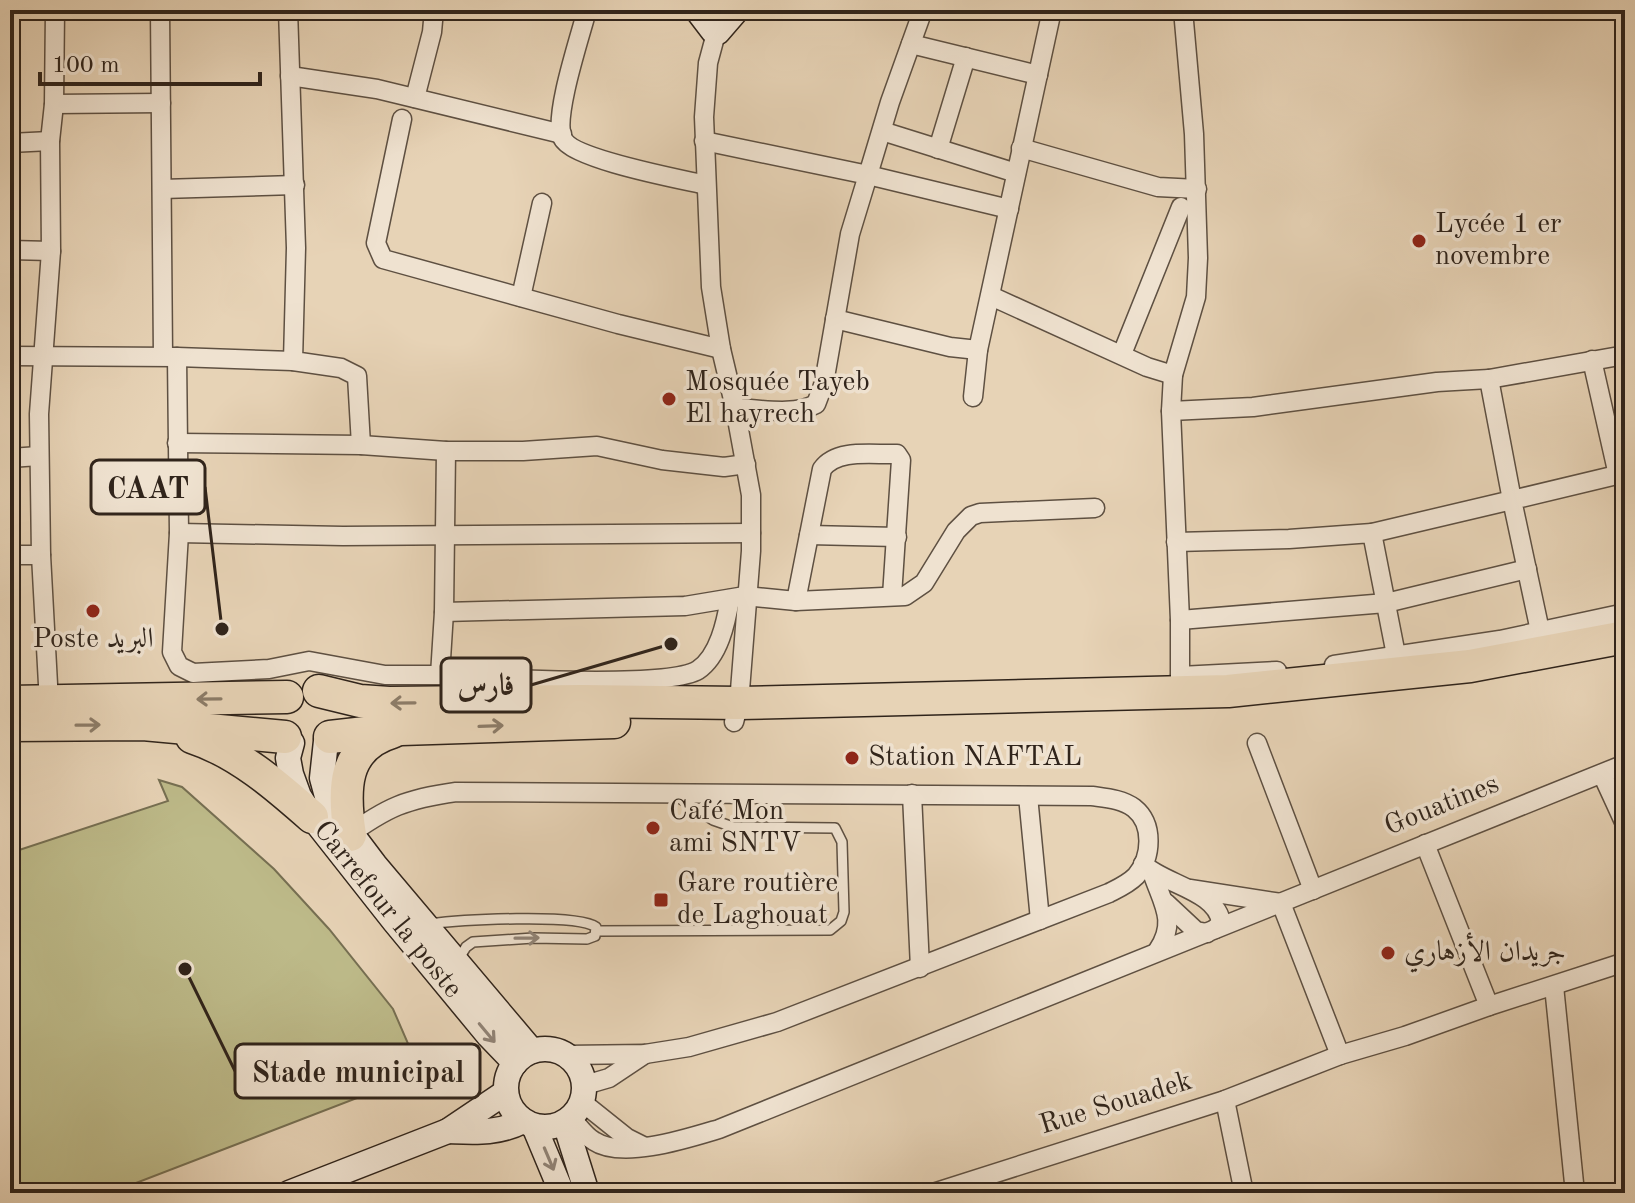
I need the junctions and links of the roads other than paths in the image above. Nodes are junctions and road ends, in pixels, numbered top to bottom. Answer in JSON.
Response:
{"nodes":[{"id":1,"x":55,"y":10,"type":"edge"},
{"id":2,"x":160,"y":10,"type":"edge"},
{"id":3,"x":288,"y":10,"type":"edge"},
{"id":4,"x":434,"y":10,"type":"edge"},
{"id":5,"x":587,"y":10,"type":"edge"},
{"id":6,"x":697,"y":10,"type":"edge"},
{"id":7,"x":737,"y":10,"type":"edge"},
{"id":8,"x":923,"y":10,"type":"edge"},
{"id":9,"x":1052,"y":10,"type":"edge"},
{"id":10,"x":1183,"y":10,"type":"edge"},
{"id":11,"x":716,"y":24,"type":"edge"},
{"id":12,"x":911,"y":44,"type":"junction"},
{"id":13,"x":966,"y":57,"type":"junction"},
{"id":14,"x":1038,"y":75,"type":"junction"},
{"id":15,"x":290,"y":76,"type":"junction"},
{"id":16,"x":415,"y":98,"type":"junction"},
{"id":17,"x":161,"y":103,"type":"junction"},
{"id":18,"x":54,"y":104,"type":"junction"},
{"id":19,"x":402,"y":119,"type":"dead end"},
{"id":20,"x":882,"y":131,"type":"junction"},
{"id":21,"x":562,"y":134,"type":"junction"},
{"id":22,"x":50,"y":141,"type":"junction"},
{"id":23,"x":704,"y":141,"type":"junction"},
{"id":24,"x":10,"y":143,"type":"edge"},
{"id":25,"x":1021,"y":148,"type":"junction"},
{"id":26,"x":938,"y":149,"type":"junction"},
{"id":27,"x":1016,"y":173,"type":"junction"},
{"id":28,"x":868,"y":175,"type":"junction"},
{"id":29,"x":295,"y":185,"type":"junction"},
{"id":30,"x":706,"y":185,"type":"junction"},
{"id":31,"x":1158,"y":187,"type":"junction"},
{"id":32,"x":162,"y":189,"type":"junction"},
{"id":33,"x":1197,"y":189,"type":"junction"},
{"id":34,"x":542,"y":203,"type":"dead end"},
{"id":35,"x":1181,"y":207,"type":"junction"},
{"id":36,"x":1009,"y":209,"type":"junction"},
{"id":37,"x":1198,"y":218,"type":"junction"},
{"id":38,"x":10,"y":250,"type":"edge"},
{"id":39,"x":51,"y":251,"type":"junction"},
{"id":40,"x":991,"y":296,"type":"junction"},
{"id":41,"x":521,"y":297,"type":"junction"},
{"id":42,"x":835,"y":319,"type":"junction"},
{"id":43,"x":721,"y":349,"type":"junction"},
{"id":44,"x":978,"y":350,"type":"junction"},
{"id":45,"x":1122,"y":354,"type":"junction"},
{"id":46,"x":45,"y":355,"type":"junction"},
{"id":47,"x":1625,"y":355,"type":"edge"},
{"id":48,"x":10,"y":356,"type":"edge"},
{"id":49,"x":170,"y":356,"type":"junction"},
{"id":50,"x":1592,"y":360,"type":"junction"},
{"id":51,"x":293,"y":361,"type":"junction"},
{"id":52,"x":1173,"y":375,"type":"junction"},
{"id":53,"x":1489,"y":379,"type":"junction"},
{"id":54,"x":973,"y":397,"type":"dead end"},
{"id":55,"x":735,"y":408,"type":"junction"},
{"id":56,"x":1171,"y":411,"type":"junction"},
{"id":57,"x":177,"y":443,"type":"junction"},
{"id":58,"x":361,"y":445,"type":"junction"},
{"id":59,"x":446,"y":451,"type":"junction"},
{"id":60,"x":39,"y":456,"type":"junction"},
{"id":61,"x":10,"y":458,"type":"edge"},
{"id":62,"x":746,"y":464,"type":"junction"},
{"id":63,"x":1622,"y":474,"type":"edge"},
{"id":64,"x":1512,"y":500,"type":"junction"},
{"id":65,"x":1095,"y":508,"type":"dead end"},
{"id":66,"x":179,"y":533,"type":"junction"},
{"id":67,"x":751,"y":533,"type":"junction"},
{"id":68,"x":1372,"y":533,"type":"junction"},
{"id":69,"x":809,"y":535,"type":"junction"},
{"id":70,"x":444,"y":536,"type":"junction"},
{"id":71,"x":897,"y":537,"type":"junction"},
{"id":72,"x":1176,"y":542,"type":"junction"},
{"id":73,"x":10,"y":555,"type":"edge"},
{"id":74,"x":41,"y":555,"type":"junction"},
{"id":75,"x":1527,"y":569,"type":"junction"},
{"id":76,"x":892,"y":596,"type":"junction"},
{"id":77,"x":738,"y":597,"type":"junction"},
{"id":78,"x":796,"y":601,"type":"junction"},
{"id":79,"x":1386,"y":603,"type":"junction"},
{"id":80,"x":444,"y":612,"type":"junction"},
{"id":81,"x":1625,"y":613,"type":"edge"},
{"id":82,"x":1180,"y":620,"type":"junction"},
{"id":83,"x":1540,"y":631,"type":"junction"},
{"id":84,"x":1625,"y":637,"type":"edge"},
{"id":85,"x":1396,"y":655,"type":"junction"},
{"id":86,"x":1625,"y":655,"type":"edge"},
{"id":87,"x":269,"y":669,"type":"junction"},
{"id":88,"x":440,"y":675,"type":"junction"},
{"id":89,"x":1180,"y":685,"type":"junction"},
{"id":90,"x":299,"y":693,"type":"junction"},
{"id":91,"x":10,"y":702,"type":"edge"},
{"id":92,"x":49,"y":703,"type":"junction"},
{"id":93,"x":737,"y":712,"type":"junction"},
{"id":94,"x":143,"y":724,"type":"junction"},
{"id":95,"x":10,"y":725,"type":"edge"},
{"id":96,"x":401,"y":729,"type":"junction"},
{"id":97,"x":328,"y":739,"type":"junction"},
{"id":98,"x":289,"y":740,"type":"junction"},
{"id":99,"x":1257,"y":743,"type":"dead end"},
{"id":100,"x":1625,"y":764,"type":"edge"},
{"id":101,"x":1602,"y":774,"type":"junction"},
{"id":102,"x":672,"y":792,"type":"junction"},
{"id":103,"x":912,"y":794,"type":"junction"},
{"id":104,"x":1028,"y":796,"type":"junction"},
{"id":105,"x":312,"y":817,"type":"junction"},
{"id":106,"x":1625,"y":824,"type":"edge"},
{"id":107,"x":342,"y":840,"type":"junction"},
{"id":108,"x":1425,"y":844,"type":"junction"},
{"id":109,"x":1148,"y":869,"type":"junction"},
{"id":110,"x":1190,"y":889,"type":"junction"},
{"id":111,"x":1313,"y":890,"type":"junction"},
{"id":112,"x":1161,"y":898,"type":"junction"},
{"id":113,"x":1281,"y":903,"type":"junction"},
{"id":114,"x":1040,"y":920,"type":"junction"},
{"id":115,"x":425,"y":924,"type":"junction"},
{"id":116,"x":597,"y":931,"type":"junction"},
{"id":117,"x":1211,"y":931,"type":"junction"},
{"id":118,"x":1158,"y":950,"type":"junction"},
{"id":119,"x":458,"y":960,"type":"junction"},
{"id":120,"x":1625,"y":962,"type":"edge"},
{"id":121,"x":920,"y":968,"type":"junction"},
{"id":122,"x":1554,"y":986,"type":"junction"},
{"id":123,"x":1489,"y":1006,"type":"junction"},
{"id":124,"x":645,"y":1054,"type":"junction"},
{"id":125,"x":566,"y":1055,"type":"junction"},
{"id":126,"x":1340,"y":1055,"type":"junction"},
{"id":127,"x":523,"y":1057,"type":"junction"},
{"id":128,"x":506,"y":1092,"type":"junction"},
{"id":129,"x":1225,"y":1100,"type":"junction"},
{"id":130,"x":576,"y":1107,"type":"junction"},
{"id":131,"x":528,"y":1124,"type":"junction"},
{"id":132,"x":448,"y":1131,"type":"junction"},
{"id":133,"x":943,"y":1191,"type":"edge"},
{"id":134,"x":289,"y":1193,"type":"edge"},
{"id":135,"x":562,"y":1193,"type":"edge"},
{"id":136,"x":587,"y":1193,"type":"edge"},
{"id":137,"x":1244,"y":1193,"type":"edge"},
{"id":138,"x":1575,"y":1193,"type":"edge"}],
"edges":[{"from":1,"to":18,"type":"street"},
{"from":2,"to":17,"type":"street"},
{"from":3,"to":15,"type":"street"},
{"from":4,"to":16,"type":"street"},
{"from":5,"to":21,"type":"street"},
{"from":6,"to":11,"type":"street"},
{"from":7,"to":11,"type":"street"},
{"from":8,"to":12,"type":"street"},
{"from":9,"to":14,"type":"street"},
{"from":10,"to":33,"type":"street"},
{"from":11,"to":23,"type":"street"},
{"from":12,"to":13,"type":"street"},
{"from":12,"to":20,"type":"street"},
{"from":13,"to":14,"type":"street"},
{"from":13,"to":26,"type":"street"},
{"from":14,"to":25,"type":"street"},
{"from":15,"to":16,"type":"street"},
{"from":15,"to":29,"type":"street"},
{"from":16,"to":21,"type":"street"},
{"from":17,"to":18,"type":"street"},
{"from":17,"to":32,"type":"street"},
{"from":18,"to":22,"type":"street"},
{"from":19,"to":41,"type":"street"},
{"from":20,"to":26,"type":"street"},
{"from":20,"to":28,"type":"street"},
{"from":21,"to":30,"type":"street"},
{"from":22,"to":24,"type":"street"},
{"from":22,"to":39,"type":"street"},
{"from":23,"to":28,"type":"street"},
{"from":23,"to":30,"type":"street"},
{"from":25,"to":27,"type":"street"},
{"from":25,"to":31,"type":"street"},
{"from":26,"to":27,"type":"street"},
{"from":27,"to":36,"type":"street"},
{"from":28,"to":36,"type":"street"},
{"from":28,"to":42,"type":"street"},
{"from":29,"to":32,"type":"street"},
{"from":29,"to":51,"type":"street"},
{"from":30,"to":43,"type":"street"},
{"from":31,"to":33,"type":"street"},
{"from":31,"to":35,"type":"street"},
{"from":32,"to":49,"type":"street"},
{"from":33,"to":37,"type":"street"},
{"from":34,"to":41,"type":"street"},
{"from":35,"to":37,"type":"street"},
{"from":35,"to":45,"type":"street"},
{"from":36,"to":40,"type":"street"},
{"from":37,"to":52,"type":"street"},
{"from":38,"to":39,"type":"street"},
{"from":39,"to":46,"type":"street"},
{"from":40,"to":44,"type":"street"},
{"from":40,"to":45,"type":"street"},
{"from":41,"to":43,"type":"street"},
{"from":42,"to":44,"type":"street"},
{"from":42,"to":55,"type":"street"},
{"from":43,"to":55,"type":"street"},
{"from":44,"to":54,"type":"street"},
{"from":45,"to":52,"type":"street"},
{"from":46,"to":48,"type":"street"},
{"from":46,"to":49,"type":"street"},
{"from":46,"to":60,"type":"street"},
{"from":47,"to":50,"type":"street"},
{"from":49,"to":51,"type":"street"},
{"from":49,"to":57,"type":"street"},
{"from":50,"to":53,"type":"street"},
{"from":50,"to":63,"type":"street"},
{"from":51,"to":58,"type":"street"},
{"from":52,"to":56,"type":"street"},
{"from":53,"to":56,"type":"street"},
{"from":53,"to":64,"type":"street"},
{"from":55,"to":62,"type":"street"},
{"from":56,"to":72,"type":"street"},
{"from":57,"to":58,"type":"street"},
{"from":57,"to":66,"type":"street"},
{"from":58,"to":59,"type":"street"},
{"from":59,"to":62,"type":"street"},
{"from":59,"to":70,"type":"street"},
{"from":60,"to":61,"type":"street"},
{"from":60,"to":74,"type":"street"},
{"from":62,"to":67,"type":"street"},
{"from":63,"to":64,"type":"street"},
{"from":64,"to":68,"type":"street"},
{"from":64,"to":75,"type":"street"},
{"from":65,"to":76,"type":"street"},
{"from":66,"to":70,"type":"street"},
{"from":66,"to":87,"type":"street"},
{"from":67,"to":70,"type":"street"},
{"from":67,"to":77,"type":"street"},
{"from":68,"to":72,"type":"street"},
{"from":68,"to":79,"type":"street"},
{"from":69,"to":71,"type":"street"},
{"from":69,"to":71,"type":"street"},
{"from":69,"to":78,"type":"street"},
{"from":70,"to":80,"type":"street"},
{"from":71,"to":76,"type":"street"},
{"from":72,"to":82,"type":"street"},
{"from":73,"to":74,"type":"street"},
{"from":74,"to":92,"type":"street"},
{"from":75,"to":79,"type":"street"},
{"from":75,"to":83,"type":"street"},
{"from":76,"to":78,"type":"street"},
{"from":77,"to":78,"type":"street"},
{"from":77,"to":80,"type":"street"},
{"from":77,"to":88,"type":"street"},
{"from":77,"to":93,"type":"street"},
{"from":79,"to":82,"type":"street"},
{"from":79,"to":85,"type":"street"},
{"from":80,"to":88,"type":"street"},
{"from":81,"to":83,"type":"street"},
{"from":82,"to":89,"type":"street"},
{"from":83,"to":85,"type":"street"},
{"from":84,"to":89,"type":"highway"},
{"from":85,"to":89,"type":"street"},
{"from":86,"to":93,"type":"highway"},
{"from":87,"to":88,"type":"street"},
{"from":87,"to":90,"type":"street"},
{"from":89,"to":93,"type":"highway"},
{"from":90,"to":92,"type":"highway","one_way":true},
{"from":93,"to":90,"type":"highway","one_way":true},
{"from":90,"to":97,"type":"highway","name":"Carrefour la poste"},
{"from":90,"to":98,"type":"highway","name":"Carrefour la poste"},
{"from":91,"to":92,"type":"highway"},
{"from":96,"to":93,"type":"highway","one_way":true},
{"from":95,"to":94,"type":"highway","one_way":true},
{"from":94,"to":98,"type":"highway"},
{"from":94,"to":105,"type":"highway"},
{"from":96,"to":97,"type":"highway"},
{"from":96,"to":107,"type":"highway"},
{"from":97,"to":98,"type":"highway"},
{"from":97,"to":107,"type":"street","name":"Carrefour la poste"},
{"from":98,"to":105,"type":"street","name":"Carrefour la poste"},
{"from":99,"to":111,"type":"street"},
{"from":100,"to":101,"type":"street","name":"Gouatines"},
{"from":101,"to":106,"type":"street"},
{"from":101,"to":108,"type":"street","name":"Gouatines"},
{"from":102,"to":103,"type":"street"},
{"from":102,"to":107,"type":"street"},
{"from":102,"to":116,"type":"lane"},
{"from":103,"to":104,"type":"street"},
{"from":103,"to":121,"type":"street"},
{"from":104,"to":109,"type":"street"},
{"from":104,"to":114,"type":"street"},
{"from":105,"to":107,"type":"street","name":"Carrefour la poste"},
{"from":107,"to":115,"type":"street","name":"Carrefour la poste"},
{"from":107,"to":127,"type":"street","name":"Carrefour la poste","one_way":true},
{"from":108,"to":111,"type":"street","name":"Gouatines"},
{"from":108,"to":123,"type":"street"},
{"from":109,"to":110,"type":"street"},
{"from":109,"to":112,"type":"street"},
{"from":109,"to":114,"type":"street"},
{"from":110,"to":113,"type":"street"},
{"from":110,"to":117,"type":"street"},
{"from":111,"to":113,"type":"street","name":"Gouatines"},
{"from":112,"to":117,"type":"street"},
{"from":112,"to":118,"type":"street"},
{"from":113,"to":117,"type":"street","name":"Gouatines"},
{"from":113,"to":126,"type":"street"},
{"from":114,"to":121,"type":"street"},
{"from":115,"to":116,"type":"lane"},
{"from":115,"to":119,"type":"street","name":"Carrefour la poste"},
{"from":119,"to":116,"type":"lane","one_way":true},
{"from":117,"to":118,"type":"street","name":"Gouatines"},
{"from":118,"to":130,"type":"street","name":"Gouatines"},
{"from":119,"to":127,"type":"street","name":"Carrefour la poste"},
{"from":120,"to":122,"type":"street"},
{"from":121,"to":124,"type":"street"},
{"from":122,"to":123,"type":"street"},
{"from":122,"to":138,"type":"street"},
{"from":123,"to":126,"type":"street"},
{"from":124,"to":125,"type":"street"},
{"from":124,"to":130,"type":"street"},
{"from":125,"to":127,"type":"street"},
{"from":125,"to":130,"type":"street"},
{"from":126,"to":129,"type":"street"},
{"from":127,"to":128,"type":"street"},
{"from":128,"to":131,"type":"street"},
{"from":128,"to":132,"type":"street"},
{"from":129,"to":133,"type":"street","name":"Rue Souadek"},
{"from":129,"to":137,"type":"street","name":"Rue Souadek"},
{"from":130,"to":131,"type":"street"},
{"from":130,"to":136,"type":"street"},
{"from":131,"to":132,"type":"street"},
{"from":131,"to":135,"type":"street","one_way":true},
{"from":132,"to":134,"type":"street"}]}
